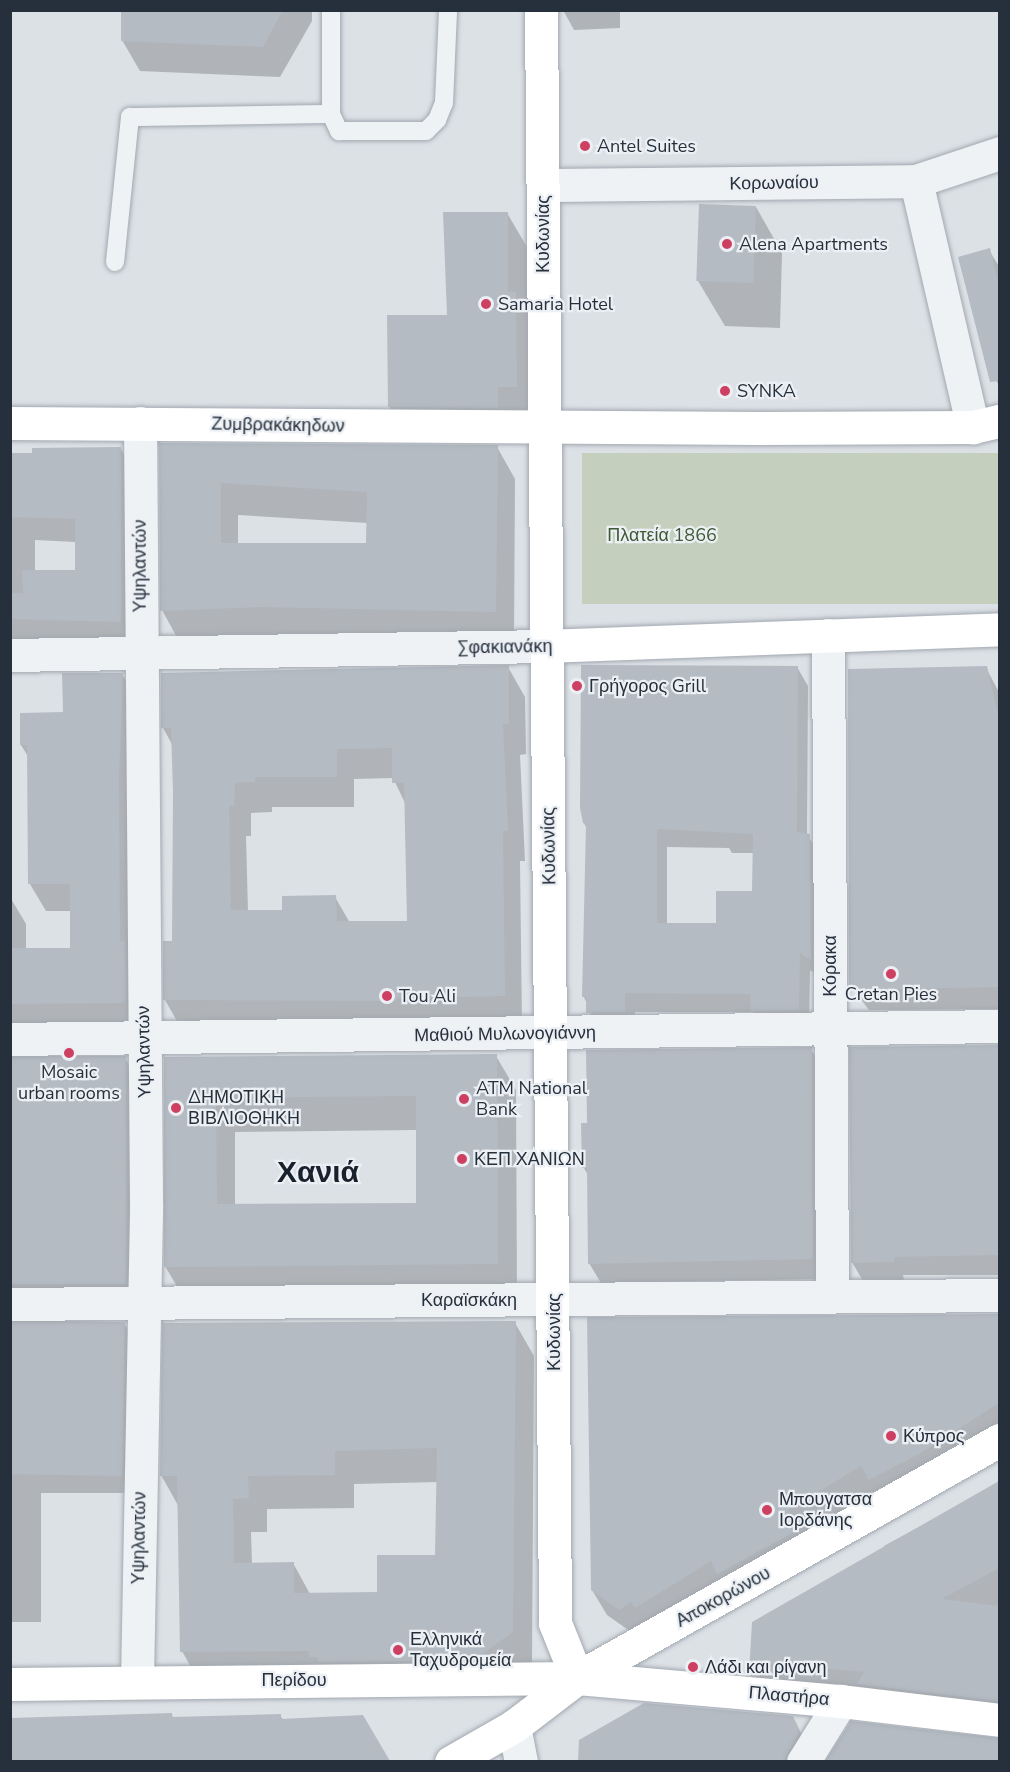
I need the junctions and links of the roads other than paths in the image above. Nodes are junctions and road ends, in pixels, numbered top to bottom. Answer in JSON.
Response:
{"nodes":[{"id":1,"x":331,"y":10,"type":"edge"},
{"id":2,"x":448,"y":10,"type":"edge"},
{"id":3,"x":541,"y":10,"type":"edge"},
{"id":4,"x":331,"y":114,"type":"junction"},
{"id":5,"x":999,"y":153,"type":"edge"},
{"id":6,"x":916,"y":181,"type":"junction"},
{"id":7,"x":543,"y":185,"type":"junction"},
{"id":8,"x":116,"y":262,"type":"dead end"},
{"id":9,"x":10,"y":423,"type":"edge"},
{"id":10,"x":140,"y":423,"type":"junction"},
{"id":11,"x":986,"y":424,"type":"edge"},
{"id":12,"x":546,"y":428,"type":"junction"},
{"id":13,"x":999,"y":628,"type":"edge"},
{"id":14,"x":828,"y":635,"type":"junction"},
{"id":15,"x":547,"y":646,"type":"junction"},
{"id":16,"x":141,"y":653,"type":"junction"},
{"id":17,"x":10,"y":655,"type":"edge"},
{"id":18,"x":999,"y":1026,"type":"edge"},
{"id":19,"x":830,"y":1030,"type":"junction"},
{"id":20,"x":552,"y":1034,"type":"junction"},
{"id":21,"x":144,"y":1037,"type":"junction"},
{"id":22,"x":10,"y":1039,"type":"edge"},
{"id":23,"x":999,"y":1295,"type":"edge"},
{"id":24,"x":832,"y":1296,"type":"junction"},
{"id":25,"x":554,"y":1299,"type":"junction"},
{"id":26,"x":144,"y":1302,"type":"junction"},
{"id":27,"x":10,"y":1304,"type":"edge"},
{"id":28,"x":999,"y":1440,"type":"edge"},
{"id":29,"x":577,"y":1678,"type":"junction"},
{"id":30,"x":136,"y":1681,"type":"junction"},
{"id":31,"x":10,"y":1684,"type":"edge"},
{"id":32,"x":841,"y":1701,"type":"junction"},
{"id":33,"x":999,"y":1720,"type":"edge"},
{"id":34,"x":514,"y":1726,"type":"junction"},
{"id":35,"x":451,"y":1761,"type":"edge"},
{"id":36,"x":521,"y":1761,"type":"edge"},
{"id":37,"x":803,"y":1761,"type":"edge"}],
"edges":[{"from":1,"to":4,"type":"lane"},
{"from":2,"to":4,"type":"lane"},
{"from":3,"to":7,"type":"main road","name":"Κυδωνίας"},
{"from":4,"to":8,"type":"lane"},
{"from":5,"to":6,"type":"street","name":"Κορωναίου"},
{"from":6,"to":7,"type":"street","name":"Κορωναίου"},
{"from":6,"to":11,"type":"street"},
{"from":7,"to":12,"type":"main road","name":"Κυδωνίας"},
{"from":9,"to":10,"type":"main road","name":"Ζυμβρακάκηδων"},
{"from":10,"to":12,"type":"main road","name":"Ζυμβρακάκηδων"},
{"from":10,"to":16,"type":"street","name":"Υψηλαντών"},
{"from":11,"to":12,"type":"main road","name":"Ζυμβρακάκηδων"},
{"from":12,"to":15,"type":"main road","name":"Κυδωνίας"},
{"from":13,"to":14,"type":"main road","name":"Σφακιανάκη"},
{"from":14,"to":15,"type":"main road","name":"Σφακιανάκη"},
{"from":14,"to":19,"type":"street","name":"Κόρακα"},
{"from":15,"to":16,"type":"street","name":"Σφακιανάκη"},
{"from":15,"to":20,"type":"main road","name":"Κυδωνίας"},
{"from":16,"to":17,"type":"street","name":"Σφακιανάκη"},
{"from":16,"to":21,"type":"street","name":"Υψηλαντών"},
{"from":18,"to":19,"type":"street","name":"Μαθιού Μυλωνογιάννη"},
{"from":19,"to":20,"type":"street","name":"Μαθιού Μυλωνογιάννη"},
{"from":19,"to":24,"type":"street","name":"Κόρακα"},
{"from":20,"to":21,"type":"street","name":"Μαθιού Μυλωνογιάννη"},
{"from":20,"to":25,"type":"main road","name":"Κυδωνίας"},
{"from":21,"to":22,"type":"street","name":"Μαθιού Μυλωνογιάννη"},
{"from":21,"to":26,"type":"street","name":"Υψηλαντών"},
{"from":23,"to":24,"type":"street","name":"Καραϊσκάκη"},
{"from":24,"to":25,"type":"street","name":"Καραϊσκάκη"},
{"from":25,"to":26,"type":"street","name":"Καραϊσκάκη"},
{"from":25,"to":29,"type":"main road","name":"Κυδωνίας"},
{"from":26,"to":27,"type":"street","name":"Καραϊσκάκη"},
{"from":26,"to":30,"type":"street","name":"Υψηλαντών"},
{"from":28,"to":29,"type":"main road","name":"Αποκορώνου"},
{"from":29,"to":30,"type":"main road","name":"Περίδου"},
{"from":29,"to":32,"type":"main road","name":"Πλαστήρα"},
{"from":29,"to":34,"type":"main road","name":"Αποκορώνου"},
{"from":30,"to":31,"type":"main road","name":"Περίδου"},
{"from":32,"to":33,"type":"main road","name":"Πλαστήρα"},
{"from":32,"to":37,"type":"street"},
{"from":34,"to":35,"type":"main road","name":"Αποκορώνου"},
{"from":34,"to":36,"type":"street"}]}
